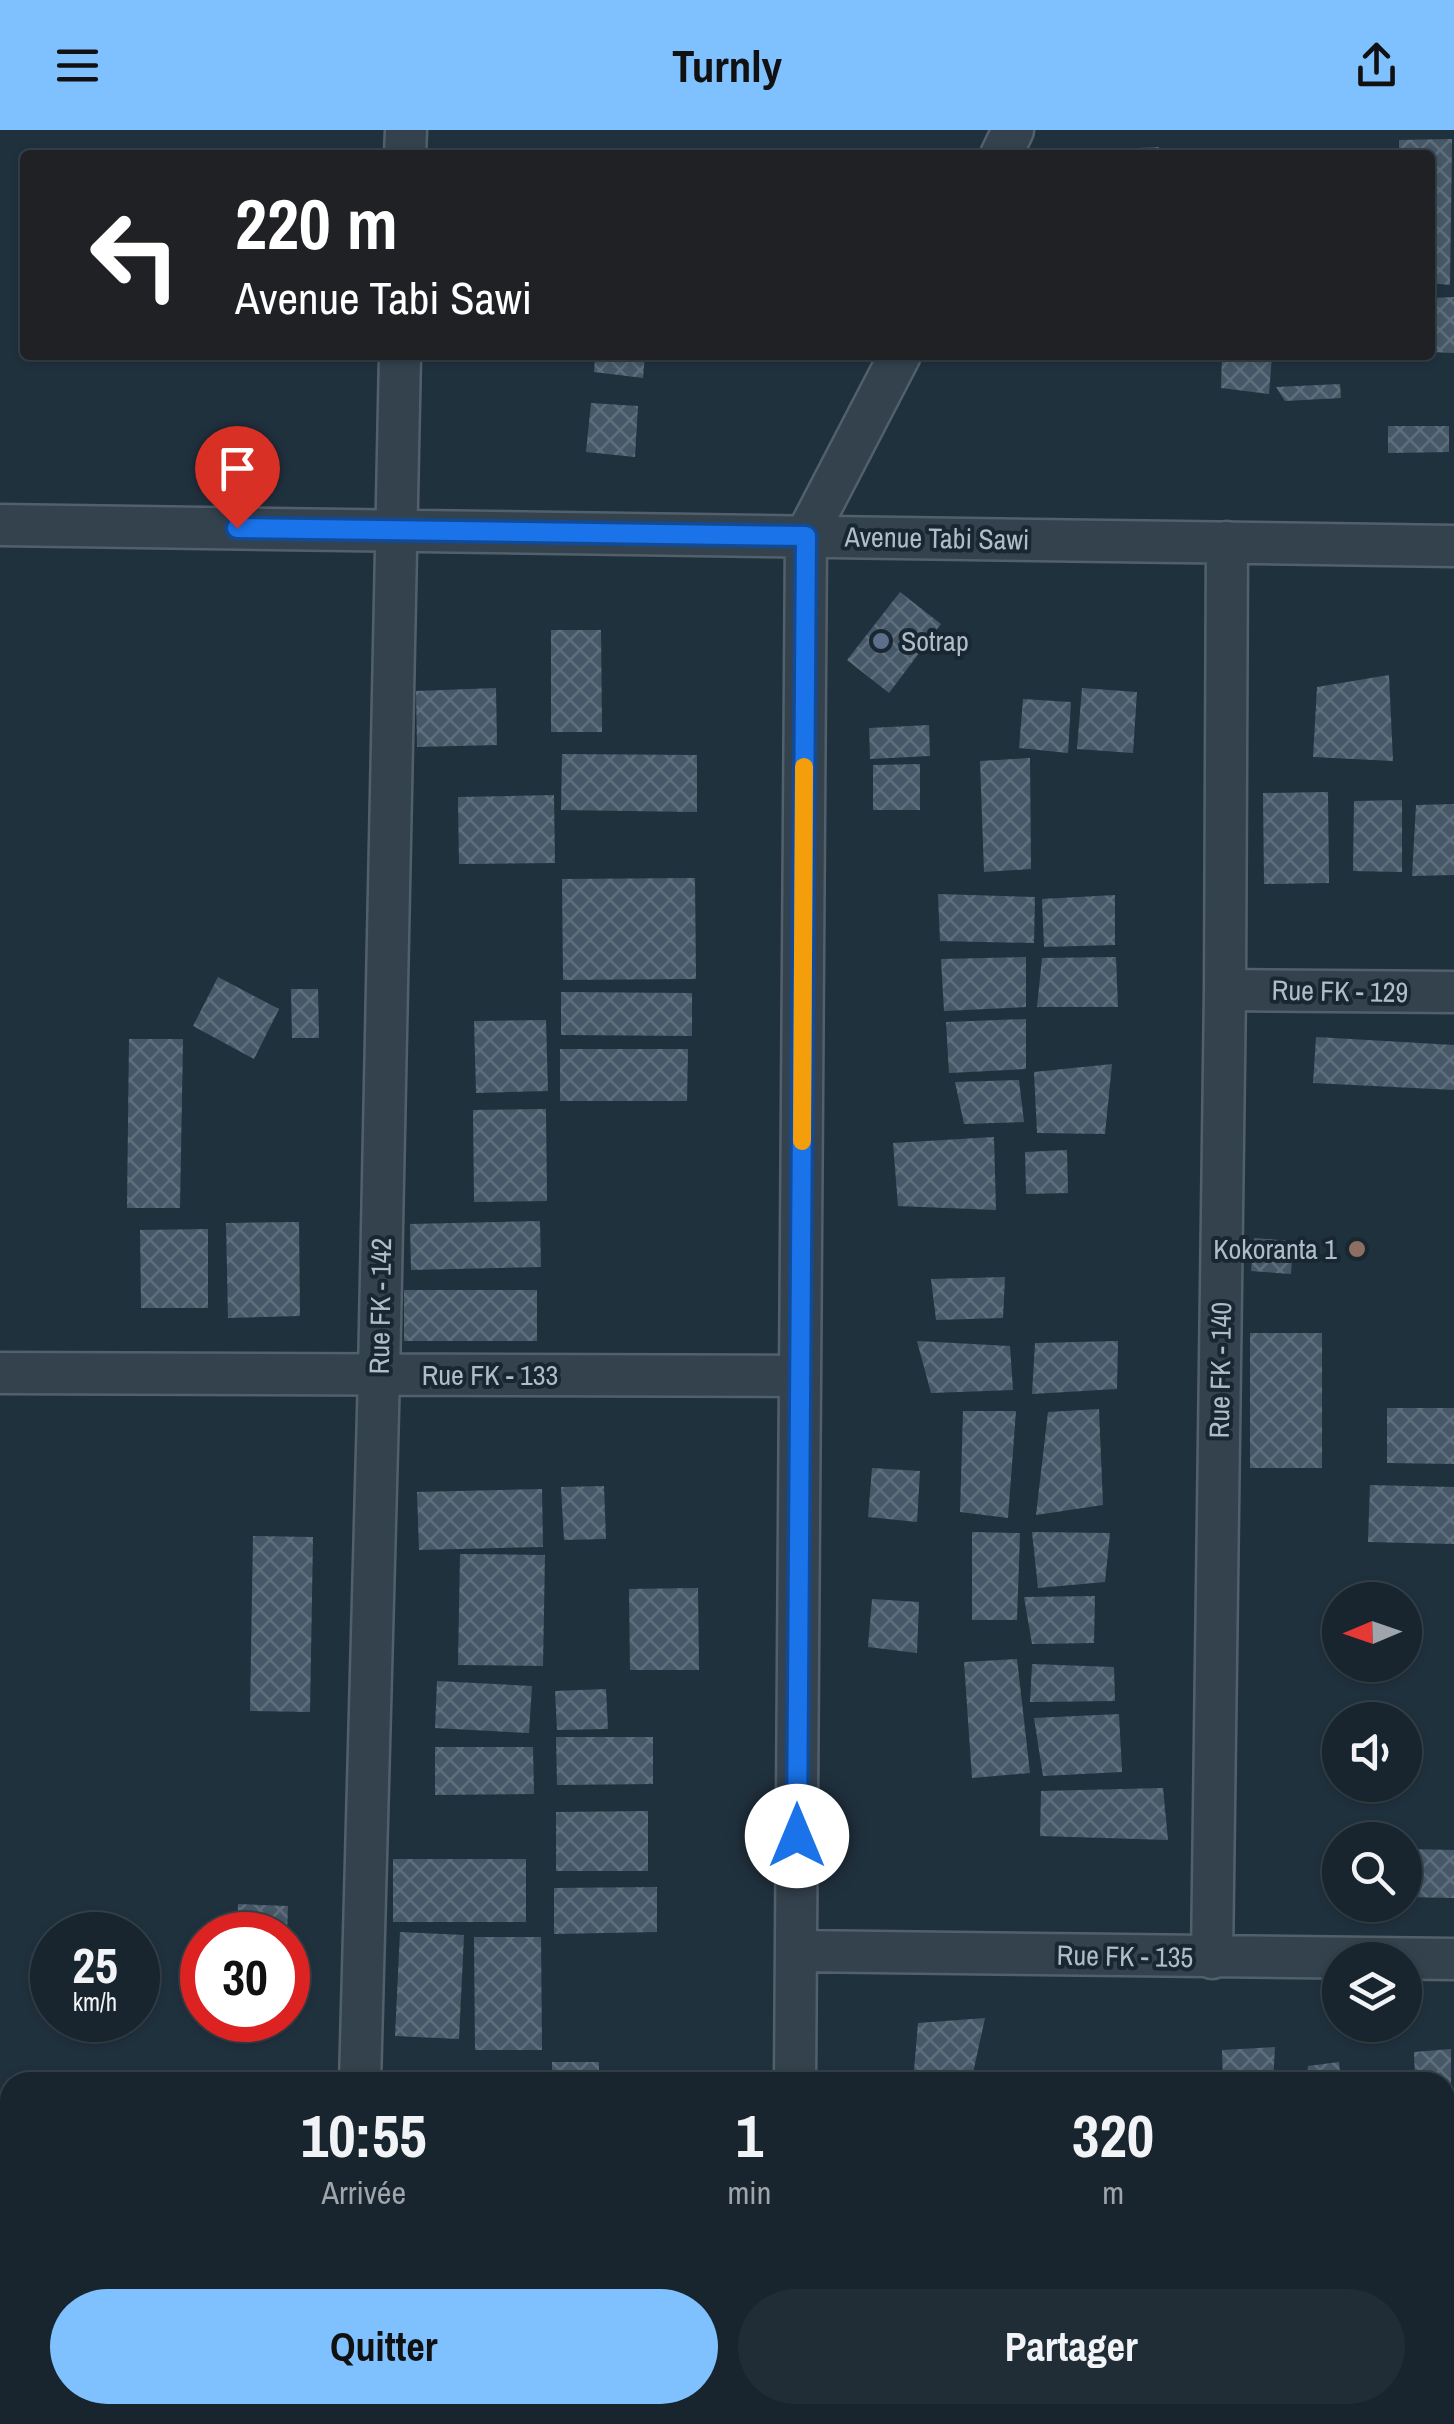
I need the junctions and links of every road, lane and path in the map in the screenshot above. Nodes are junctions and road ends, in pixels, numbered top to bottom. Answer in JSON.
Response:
{"nodes":[{"id":1,"x":400,"y":360,"type":"edge"},
{"id":2,"x":897,"y":360,"type":"edge"},
{"id":3,"x":0,"y":525,"type":"edge"},
{"id":4,"x":396,"y":530,"type":"junction"},
{"id":5,"x":806,"y":536,"type":"junction"},
{"id":6,"x":1226,"y":542,"type":"junction"},
{"id":7,"x":1454,"y":546,"type":"edge"},
{"id":8,"x":1225,"y":990,"type":"junction"},
{"id":9,"x":1454,"y":992,"type":"edge"},
{"id":10,"x":0,"y":1373,"type":"edge"},
{"id":11,"x":379,"y":1374,"type":"junction"},
{"id":12,"x":800,"y":1376,"type":"junction"},
{"id":13,"x":796,"y":1951,"type":"junction"},
{"id":14,"x":1212,"y":1958,"type":"junction"},
{"id":15,"x":1454,"y":1959,"type":"edge"},
{"id":16,"x":360,"y":2072,"type":"edge"},
{"id":17,"x":794,"y":2072,"type":"edge"}],
"edges":[{"from":1,"to":4,"type":"street","name":"Rue FK - 142"},
{"from":2,"to":5,"type":"street"},
{"from":3,"to":4,"type":"street","name":"Avenue Tabi Sawi"},
{"from":4,"to":5,"type":"street","name":"Avenue Tabi Sawi"},
{"from":4,"to":11,"type":"street","name":"Rue FK - 142"},
{"from":5,"to":6,"type":"street","name":"Avenue Tabi Sawi"},
{"from":5,"to":12,"type":"street"},
{"from":6,"to":7,"type":"street","name":"Avenue Tabi Sawi"},
{"from":6,"to":8,"type":"street","name":"Rue FK - 140"},
{"from":8,"to":9,"type":"street","name":"Rue FK - 129"},
{"from":8,"to":14,"type":"street","name":"Rue FK - 140"},
{"from":10,"to":11,"type":"street","name":"Rue FK - 133"},
{"from":11,"to":12,"type":"street","name":"Rue FK - 133"},
{"from":11,"to":16,"type":"street","name":"Rue FK - 142"},
{"from":12,"to":13,"type":"street"},
{"from":13,"to":14,"type":"street","name":"Rue FK - 135"},
{"from":13,"to":17,"type":"street"},
{"from":14,"to":15,"type":"street","name":"Rue FK - 135"}]}
